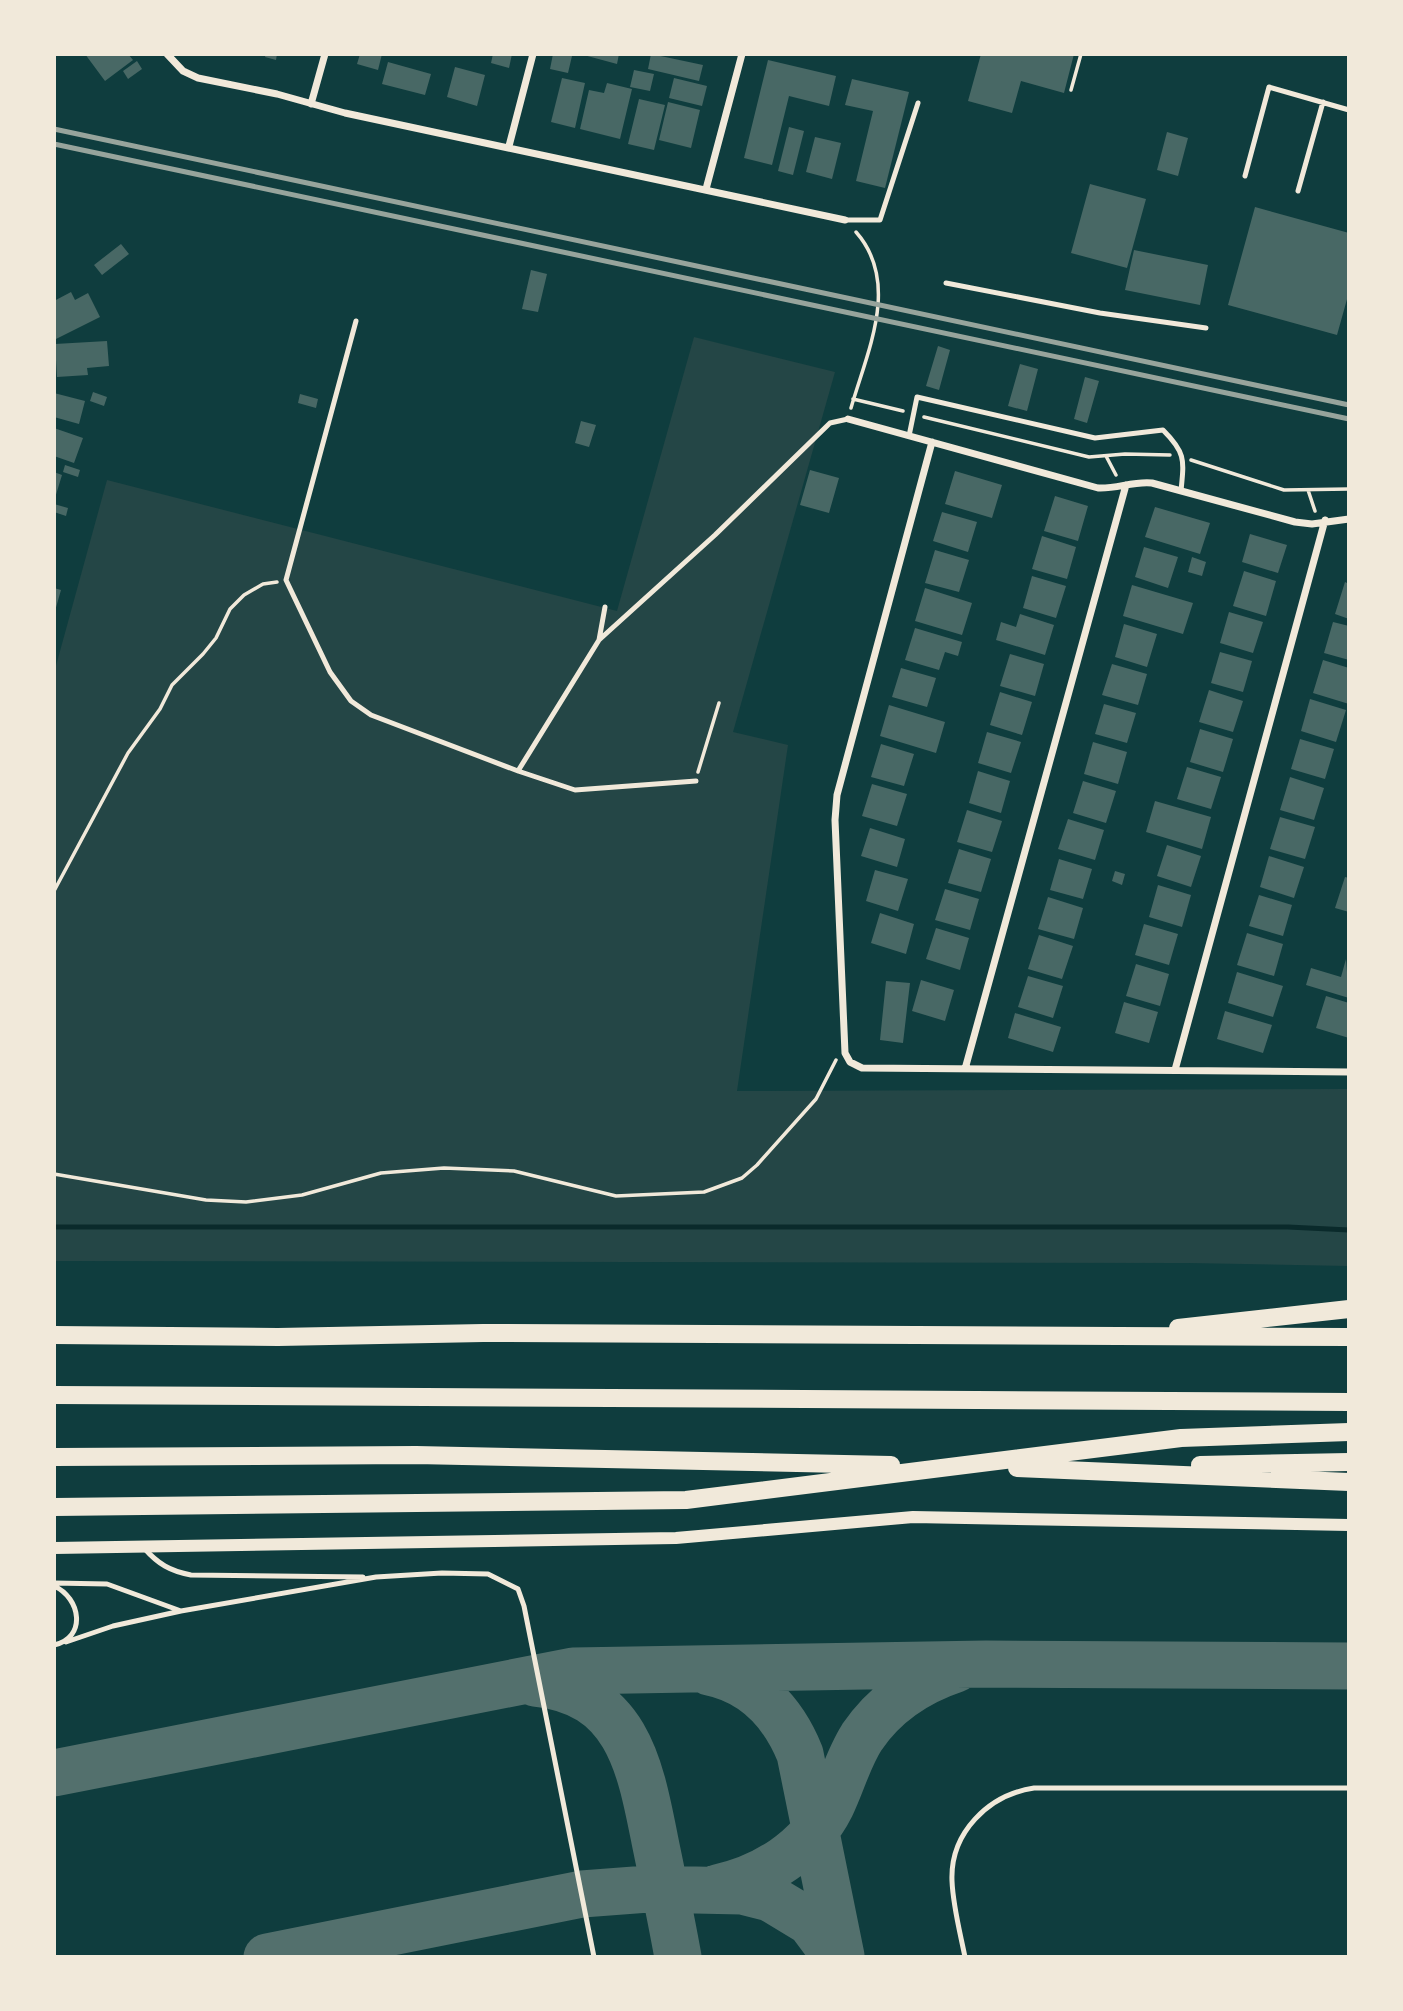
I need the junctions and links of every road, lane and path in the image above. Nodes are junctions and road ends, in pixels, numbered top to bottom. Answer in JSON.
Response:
{"nodes":[{"id":1,"x":167,"y":54,"type":"edge"},
{"id":2,"x":325,"y":54,"type":"edge"},
{"id":3,"x":533,"y":54,"type":"edge"},
{"id":4,"x":742,"y":54,"type":"edge"},
{"id":5,"x":1081,"y":54,"type":"edge"},
{"id":6,"x":1071,"y":90,"type":"dead end"},
{"id":7,"x":1323,"y":102,"type":"junction"},
{"id":8,"x":918,"y":103,"type":"dead end"},
{"id":9,"x":311,"y":104,"type":"junction"},
{"id":10,"x":1349,"y":110,"type":"edge"},
{"id":11,"x":509,"y":146,"type":"junction"},
{"id":12,"x":1245,"y":176,"type":"dead end"},
{"id":13,"x":706,"y":189,"type":"junction"},
{"id":14,"x":1298,"y":191,"type":"dead end"},
{"id":15,"x":845,"y":220,"type":"junction"},
{"id":16,"x":946,"y":284,"type":"dead end"},
{"id":17,"x":356,"y":321,"type":"dead end"},
{"id":18,"x":1206,"y":328,"type":"dead end"},
{"id":19,"x":853,"y":399,"type":"junction"},
{"id":20,"x":897,"y":410,"type":"dead end"},
{"id":21,"x":923,"y":416,"type":"dead end"},
{"id":22,"x":848,"y":419,"type":"junction"},
{"id":23,"x":909,"y":436,"type":"junction"},
{"id":24,"x":932,"y":442,"type":"junction"},
{"id":25,"x":1106,"y":456,"type":"junction"},
{"id":26,"x":1173,"y":456,"type":"dead end"},
{"id":27,"x":1193,"y":460,"type":"dead end"},
{"id":28,"x":1126,"y":485,"type":"junction"},
{"id":29,"x":1349,"y":489,"type":"edge"},
{"id":30,"x":1181,"y":491,"type":"junction"},
{"id":31,"x":1308,"y":491,"type":"junction"},
{"id":32,"x":1349,"y":519,"type":"edge"},
{"id":33,"x":1325,"y":520,"type":"junction"},
{"id":34,"x":286,"y":580,"type":"junction"},
{"id":35,"x":605,"y":607,"type":"dead end"},
{"id":36,"x":599,"y":640,"type":"junction"},
{"id":37,"x":719,"y":703,"type":"dead end"},
{"id":38,"x":518,"y":771,"type":"junction"},
{"id":39,"x":696,"y":781,"type":"joint"},
{"id":40,"x":54,"y":891,"type":"edge"},
{"id":41,"x":845,"y":1053,"type":"junction"},
{"id":42,"x":965,"y":1069,"type":"junction"},
{"id":43,"x":1175,"y":1070,"type":"junction"},
{"id":44,"x":1349,"y":1072,"type":"edge"},
{"id":45,"x":54,"y":1174,"type":"edge"},
{"id":46,"x":1349,"y":1309,"type":"edge"},
{"id":47,"x":54,"y":1335,"type":"edge"},
{"id":48,"x":1090,"y":1337,"type":"junction"},
{"id":49,"x":1349,"y":1337,"type":"edge"},
{"id":50,"x":54,"y":1395,"type":"edge"},
{"id":51,"x":1349,"y":1402,"type":"edge"},
{"id":52,"x":1349,"y":1432,"type":"edge"},
{"id":53,"x":54,"y":1457,"type":"edge"},
{"id":54,"x":1349,"y":1462,"type":"edge"},
{"id":55,"x":1035,"y":1468,"type":"junction"},
{"id":56,"x":1349,"y":1482,"type":"edge"},
{"id":57,"x":54,"y":1507,"type":"edge"},
{"id":58,"x":1349,"y":1525,"type":"edge"},
{"id":59,"x":142,"y":1545,"type":"junction"},
{"id":60,"x":54,"y":1548,"type":"edge"},
{"id":61,"x":376,"y":1577,"type":"junction"},
{"id":62,"x":54,"y":1585,"type":"edge"},
{"id":63,"x":181,"y":1611,"type":"junction"},
{"id":64,"x":66,"y":1642,"type":"junction"},
{"id":65,"x":54,"y":1645,"type":"edge"},
{"id":66,"x":1349,"y":1788,"type":"edge"},
{"id":67,"x":594,"y":1957,"type":"edge"},
{"id":68,"x":965,"y":1957,"type":"edge"}],
"edges":[{"from":1,"to":9,"type":"street"},
{"from":2,"to":9,"type":"street"},
{"from":3,"to":11,"type":"street"},
{"from":4,"to":13,"type":"street"},
{"from":5,"to":6,"type":"path"},
{"from":7,"to":10,"type":"lane"},
{"from":7,"to":12,"type":"lane"},
{"from":7,"to":14,"type":"lane"},
{"from":8,"to":15,"type":"lane"},
{"from":9,"to":11,"type":"street"},
{"from":11,"to":13,"type":"street"},
{"from":13,"to":15,"type":"street"},
{"from":15,"to":19,"type":"path"},
{"from":16,"to":18,"type":"lane"},
{"from":17,"to":34,"type":"lane"},
{"from":19,"to":20,"type":"path"},
{"from":19,"to":22,"type":"path"},
{"from":21,"to":25,"type":"path"},
{"from":22,"to":23,"type":"street"},
{"from":22,"to":36,"type":"lane"},
{"from":23,"to":24,"type":"street"},
{"from":23,"to":30,"type":"lane"},
{"from":24,"to":28,"type":"street"},
{"from":24,"to":41,"type":"street"},
{"from":25,"to":26,"type":"path"},
{"from":25,"to":28,"type":"path"},
{"from":27,"to":31,"type":"path"},
{"from":28,"to":30,"type":"street"},
{"from":28,"to":42,"type":"street"},
{"from":29,"to":31,"type":"path"},
{"from":30,"to":33,"type":"street"},
{"from":31,"to":33,"type":"path"},
{"from":32,"to":33,"type":"street"},
{"from":33,"to":43,"type":"street"},
{"from":34,"to":38,"type":"lane"},
{"from":34,"to":40,"type":"path"},
{"from":35,"to":36,"type":"lane"},
{"from":36,"to":38,"type":"lane"},
{"from":37,"to":39,"type":"path"},
{"from":38,"to":39,"type":"lane"},
{"from":41,"to":42,"type":"street"},
{"from":41,"to":45,"type":"path"},
{"from":42,"to":43,"type":"street"},
{"from":43,"to":44,"type":"street"},
{"from":46,"to":48,"type":"highway"},
{"from":47,"to":48,"type":"highway"},
{"from":48,"to":49,"type":"highway"},
{"from":50,"to":51,"type":"highway"},
{"from":52,"to":57,"type":"highway"},
{"from":53,"to":55,"type":"highway"},
{"from":54,"to":55,"type":"highway"},
{"from":55,"to":56,"type":"highway"},
{"from":58,"to":59,"type":"street"},
{"from":59,"to":60,"type":"street"},
{"from":59,"to":61,"type":"lane"},
{"from":61,"to":63,"type":"lane"},
{"from":61,"to":67,"type":"lane"},
{"from":62,"to":63,"type":"lane"},
{"from":62,"to":64,"type":"lane"},
{"from":63,"to":64,"type":"lane"},
{"from":64,"to":65,"type":"lane"},
{"from":66,"to":68,"type":"lane"}]}
